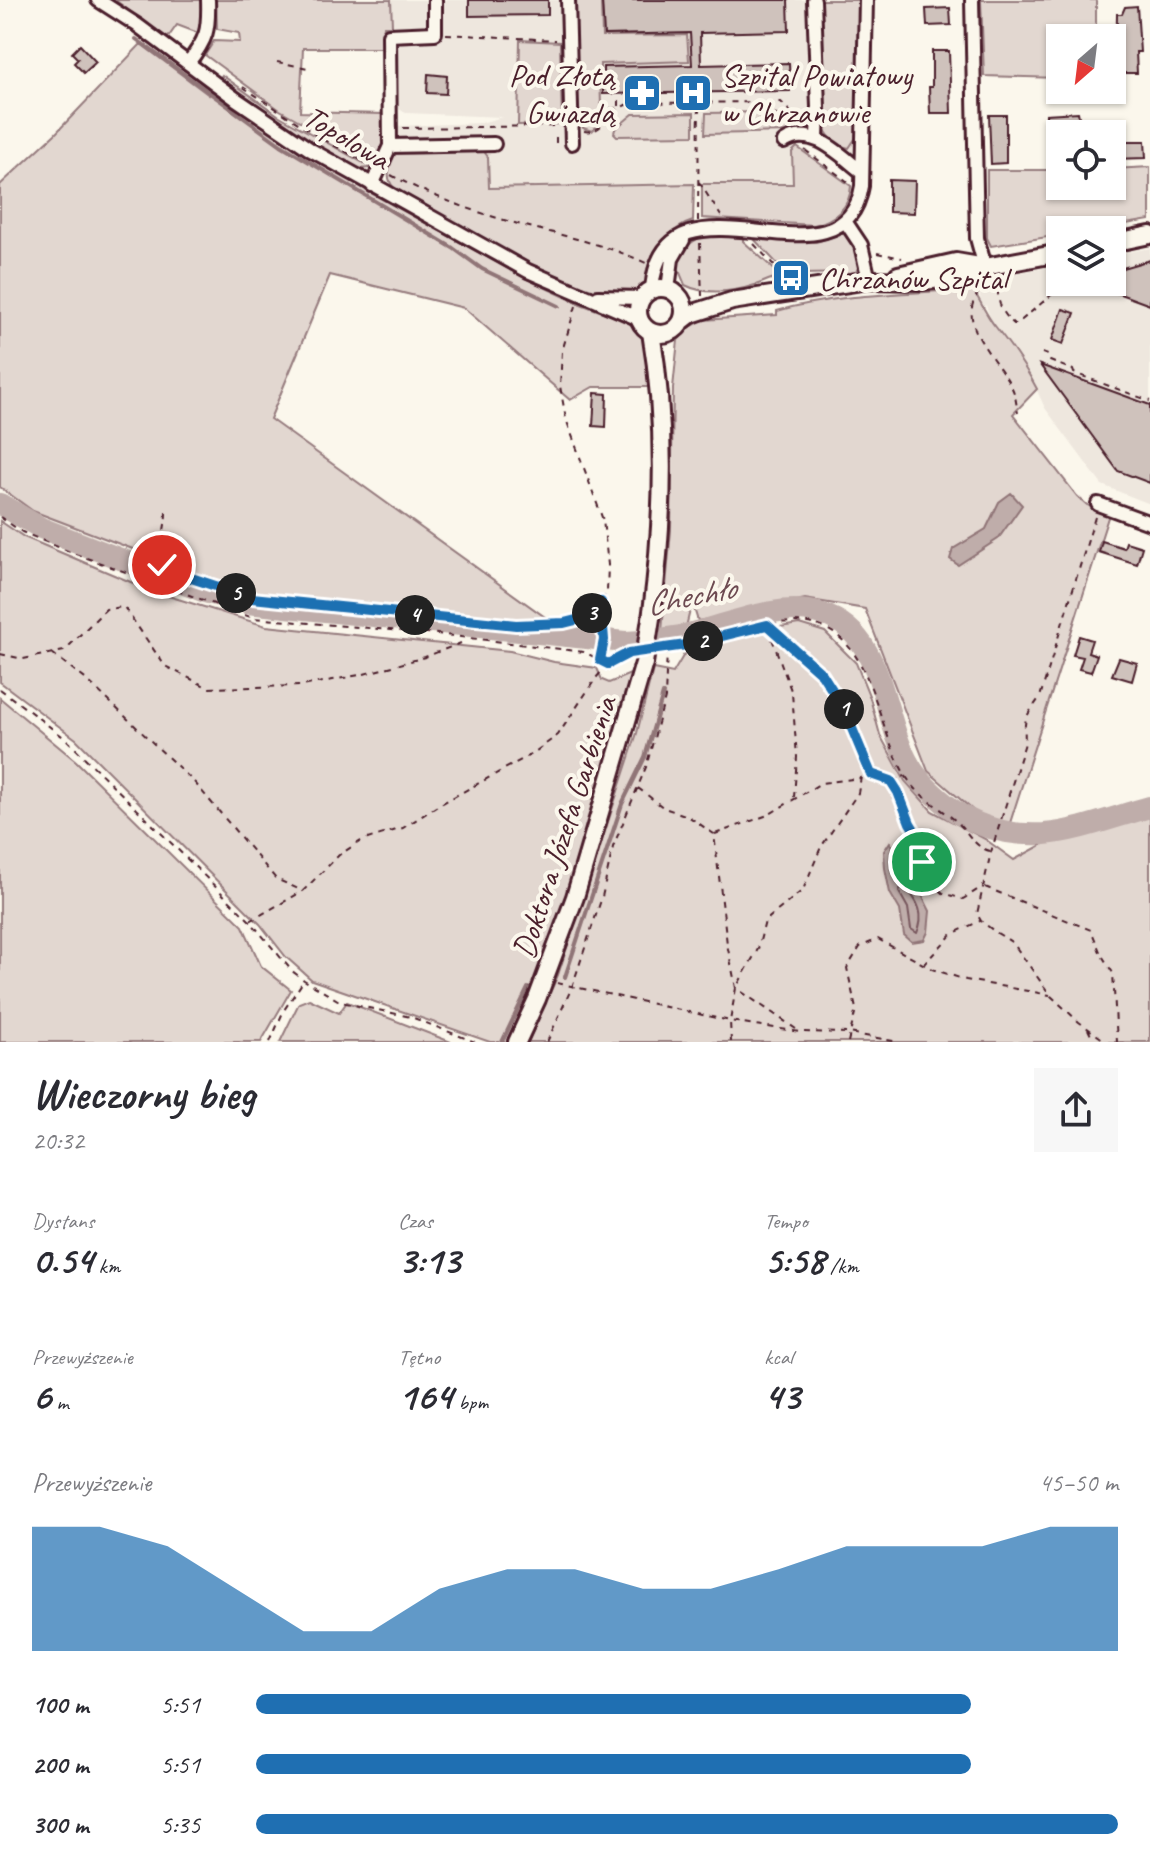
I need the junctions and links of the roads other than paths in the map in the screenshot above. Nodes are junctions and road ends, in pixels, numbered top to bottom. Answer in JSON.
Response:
{"nodes":[{"id":1,"x":98,"y":0,"type":"edge"},
{"id":2,"x":208,"y":0,"type":"edge"},
{"id":3,"x":435,"y":0,"type":"edge"},
{"id":4,"x":568,"y":0,"type":"edge"},
{"id":5,"x":814,"y":0,"type":"edge"},
{"id":6,"x":866,"y":0,"type":"edge"},
{"id":7,"x":972,"y":0,"type":"edge"},
{"id":8,"x":188,"y":63,"type":"junction"},
{"id":9,"x":374,"y":96,"type":"dead end"},
{"id":10,"x":389,"y":97,"type":"junction"},
{"id":11,"x":817,"y":139,"type":"junction"},
{"id":12,"x":784,"y":142,"type":"dead end"},
{"id":13,"x":572,"y":143,"type":"dead end"},
{"id":14,"x":494,"y":144,"type":"dead end"},
{"id":15,"x":390,"y":146,"type":"junction"},
{"id":16,"x":861,"y":171,"type":"junction"},
{"id":17,"x":372,"y":185,"type":"junction"},
{"id":18,"x":845,"y":221,"type":"junction"},
{"id":19,"x":1150,"y":235,"type":"edge"},
{"id":20,"x":1126,"y":240,"type":"edge"},
{"id":21,"x":1046,"y":256,"type":"edge"},
{"id":22,"x":985,"y":267,"type":"junction"},
{"id":23,"x":873,"y":280,"type":"junction"},
{"id":24,"x":660,"y":293,"type":"junction"},
{"id":25,"x":581,"y":296,"type":"junction"},
{"id":26,"x":732,"y":301,"type":"junction"},
{"id":27,"x":645,"y":326,"type":"junction"},
{"id":28,"x":676,"y":327,"type":"junction"},
{"id":29,"x":660,"y":386,"type":"junction"},
{"id":30,"x":1098,"y":504,"type":"road end"},
{"id":31,"x":1150,"y":523,"type":"edge"},
{"id":32,"x":517,"y":1042,"type":"edge"}],
"edges":[{"from":1,"to":8,"type":"street","name":"Topolowa"},
{"from":2,"to":8,"type":"street"},
{"from":3,"to":10,"type":"street"},
{"from":4,"to":13,"type":"street"},
{"from":5,"to":11,"type":"street"},
{"from":6,"to":16,"type":"street"},
{"from":7,"to":22,"type":"street"},
{"from":8,"to":17,"type":"street","name":"Topolowa"},
{"from":9,"to":10,"type":"street"},
{"from":10,"to":15,"type":"street"},
{"from":11,"to":12,"type":"street"},
{"from":11,"to":16,"type":"street"},
{"from":14,"to":15,"type":"street"},
{"from":15,"to":17,"type":"street"},
{"from":16,"to":18,"type":"street"},
{"from":17,"to":25,"type":"street","name":"Topolowa"},
{"from":18,"to":23,"type":"street"},
{"from":18,"to":24,"type":"street"},
{"from":19,"to":20,"type":"main road"},
{"from":21,"to":22,"type":"main road","name":"Topolowa"},
{"from":22,"to":23,"type":"main road","name":"Topolowa"},
{"from":23,"to":26,"type":"main road","name":"Topolowa"},
{"from":24,"to":25,"type":"street","name":"Topolowa"},
{"from":24,"to":26,"type":"main road","name":"Topolowa"},
{"from":24,"to":27,"type":"main road","name":"Doktora Józefa Garbienia"},
{"from":24,"to":28,"type":"main road","name":"Doktora Józefa Garbienia"},
{"from":25,"to":27,"type":"street","name":"Topolowa"},
{"from":26,"to":28,"type":"main road","name":"Topolowa"},
{"from":27,"to":28,"type":"main road"},
{"from":27,"to":29,"type":"main road","name":"Doktora Józefa Garbienia"},
{"from":28,"to":29,"type":"main road","name":"Doktora Józefa Garbienia"},
{"from":29,"to":32,"type":"main road","name":"Doktora Józefa Garbienia","bridge":true},
{"from":30,"to":31,"type":"street"}]}
